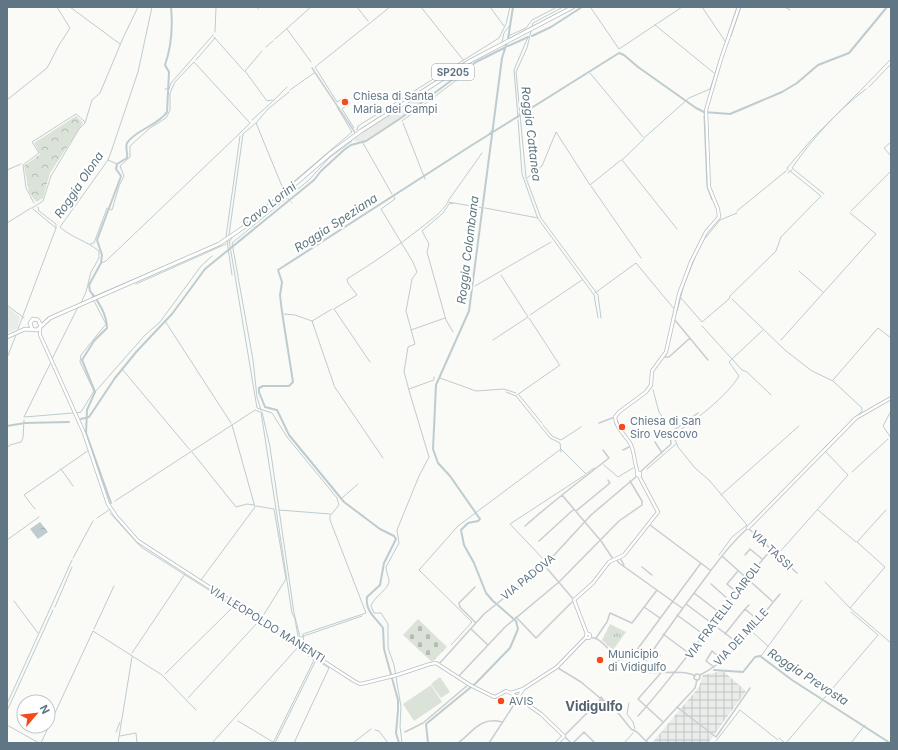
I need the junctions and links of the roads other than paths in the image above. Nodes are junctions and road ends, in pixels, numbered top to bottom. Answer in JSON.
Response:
{"nodes":[{"id":1,"x":573,"y":7,"type":"edge"},
{"id":2,"x":739,"y":7,"type":"edge"},
{"id":3,"x":312,"y":68,"type":"dead end"},
{"id":4,"x":356,"y":134,"type":"junction"},
{"id":5,"x":50,"y":318,"type":"junction"},
{"id":6,"x":674,"y":319,"type":"junction"},
{"id":7,"x":38,"y":320,"type":"junction"},
{"id":8,"x":30,"y":323,"type":"junction"},
{"id":9,"x":40,"y":327,"type":"junction"},
{"id":10,"x":25,"y":329,"type":"junction"},
{"id":11,"x":33,"y":329,"type":"junction"},
{"id":12,"x":40,"y":335,"type":"junction"},
{"id":13,"x":7,"y":337,"type":"edge"},
{"id":14,"x":690,"y":338,"type":"junction"},
{"id":15,"x":664,"y":357,"type":"junction"},
{"id":16,"x":708,"y":360,"type":"dead end"},
{"id":17,"x":891,"y":398,"type":"edge"},
{"id":18,"x":698,"y":413,"type":"dead end"},
{"id":19,"x":615,"y":417,"type":"junction"},
{"id":20,"x":599,"y":423,"type":"dead end"},
{"id":21,"x":655,"y":442,"type":"dead end"},
{"id":22,"x":631,"y":446,"type":"junction"},
{"id":23,"x":603,"y":450,"type":"dead end"},
{"id":24,"x":623,"y":450,"type":"dead end"},
{"id":25,"x":662,"y":452,"type":"junction"},
{"id":26,"x":638,"y":474,"type":"junction"},
{"id":27,"x":608,"y":480,"type":"dead end"},
{"id":28,"x":630,"y":481,"type":"junction"},
{"id":29,"x":562,"y":495,"type":"junction"},
{"id":30,"x":574,"y":509,"type":"junction"},
{"id":31,"x":576,"y":511,"type":"junction"},
{"id":32,"x":585,"y":521,"type":"junction"},
{"id":33,"x":650,"y":525,"type":"junction"},
{"id":34,"x":525,"y":526,"type":"dead end"},
{"id":35,"x":748,"y":528,"type":"junction"},
{"id":36,"x":600,"y":540,"type":"junction"},
{"id":37,"x":539,"y":541,"type":"dead end"},
{"id":38,"x":771,"y":550,"type":"junction"},
{"id":39,"x":624,"y":555,"type":"junction"},
{"id":40,"x":745,"y":555,"type":"dead end"},
{"id":41,"x":722,"y":556,"type":"junction"},
{"id":42,"x":616,"y":558,"type":"junction"},
{"id":43,"x":762,"y":560,"type":"junction"},
{"id":44,"x":623,"y":563,"type":"junction"},
{"id":45,"x":701,"y":563,"type":"junction"},
{"id":46,"x":545,"y":565,"type":"junction"},
{"id":47,"x":625,"y":567,"type":"junction"},
{"id":48,"x":642,"y":567,"type":"dead end"},
{"id":49,"x":710,"y":570,"type":"junction"},
{"id":50,"x":738,"y":571,"type":"junction"},
{"id":51,"x":796,"y":573,"type":"dead end"},
{"id":52,"x":652,"y":575,"type":"dead end"},
{"id":53,"x":746,"y":578,"type":"junction"},
{"id":54,"x":560,"y":582,"type":"junction"},
{"id":55,"x":711,"y":584,"type":"dead end"},
{"id":56,"x":475,"y":587,"type":"dead end"},
{"id":57,"x":657,"y":590,"type":"junction"},
{"id":58,"x":736,"y":592,"type":"junction"},
{"id":59,"x":694,"y":593,"type":"junction"},
{"id":60,"x":780,"y":594,"type":"dead end"},
{"id":61,"x":574,"y":600,"type":"junction"},
{"id":62,"x":729,"y":600,"type":"junction"},
{"id":63,"x":672,"y":601,"type":"junction"},
{"id":64,"x":773,"y":602,"type":"junction"},
{"id":65,"x":686,"y":604,"type":"junction"},
{"id":66,"x":749,"y":605,"type":"dead end"},
{"id":67,"x":644,"y":607,"type":"junction"},
{"id":68,"x":682,"y":608,"type":"junction"},
{"id":69,"x":745,"y":610,"type":"junction"},
{"id":70,"x":720,"y":613,"type":"junction"},
{"id":71,"x":677,"y":615,"type":"junction"},
{"id":72,"x":516,"y":618,"type":"junction"},
{"id":73,"x":660,"y":618,"type":"junction"},
{"id":74,"x":758,"y":620,"type":"junction"},
{"id":75,"x":476,"y":623,"type":"junction"},
{"id":76,"x":711,"y":623,"type":"junction"},
{"id":77,"x":471,"y":629,"type":"junction"},
{"id":78,"x":663,"y":634,"type":"junction"},
{"id":79,"x":703,"y":634,"type":"junction"},
{"id":80,"x":725,"y":634,"type":"junction"},
{"id":81,"x":588,"y":636,"type":"junction"},
{"id":82,"x":596,"y":638,"type":"junction"},
{"id":83,"x":738,"y":643,"type":"junction"},
{"id":84,"x":488,"y":645,"type":"junction"},
{"id":85,"x":652,"y":651,"type":"junction"},
{"id":86,"x":690,"y":654,"type":"junction"},
{"id":87,"x":660,"y":655,"type":"dead end"},
{"id":88,"x":722,"y":659,"type":"junction"},
{"id":89,"x":439,"y":664,"type":"junction"},
{"id":90,"x":625,"y":666,"type":"junction"},
{"id":91,"x":557,"y":667,"type":"junction"},
{"id":92,"x":714,"y":667,"type":"junction"},
{"id":93,"x":640,"y":671,"type":"junction"},
{"id":94,"x":676,"y":673,"type":"junction"},
{"id":95,"x":660,"y":674,"type":"junction"},
{"id":96,"x":700,"y":675,"type":"junction"},
{"id":97,"x":695,"y":676,"type":"junction"},
{"id":98,"x":458,"y":677,"type":"junction"},
{"id":99,"x":697,"y":680,"type":"junction"},
{"id":100,"x":471,"y":685,"type":"junction"},
{"id":101,"x":750,"y":688,"type":"dead end"},
{"id":102,"x":523,"y":689,"type":"junction"},
{"id":103,"x":511,"y":693,"type":"junction"},
{"id":104,"x":517,"y":699,"type":"junction"},
{"id":105,"x":600,"y":699,"type":"junction"},
{"id":106,"x":646,"y":707,"type":"junction"},
{"id":107,"x":677,"y":707,"type":"junction"},
{"id":108,"x":638,"y":716,"type":"dead end"},
{"id":109,"x":502,"y":722,"type":"junction"},
{"id":110,"x":664,"y":722,"type":"junction"},
{"id":111,"x":405,"y":732,"type":"dead end"},
{"id":112,"x":564,"y":736,"type":"junction"},
{"id":113,"x":646,"y":741,"type":"junction"},
{"id":114,"x":458,"y":743,"type":"edge"},
{"id":115,"x":489,"y":743,"type":"edge"},
{"id":116,"x":557,"y":743,"type":"edge"},
{"id":117,"x":572,"y":743,"type":"edge"},
{"id":118,"x":595,"y":743,"type":"edge"},
{"id":119,"x":648,"y":743,"type":"edge"}],
"edges":[{"from":1,"to":4,"type":"main road","number":"SP205"},
{"from":2,"to":6,"type":"street"},
{"from":3,"to":4,"type":"street"},
{"from":4,"to":5,"type":"main road","number":"SP205"},
{"from":5,"to":7,"type":"main road","number":"SP205"},
{"from":5,"to":9,"type":"main road","number":"SP205"},
{"from":6,"to":14,"type":"street"},
{"from":6,"to":15,"type":"street"},
{"from":7,"to":8,"type":"main road","number":"SP205"},
{"from":7,"to":9,"type":"main road"},
{"from":8,"to":10,"type":"main road","number":"SP205"},
{"from":8,"to":11,"type":"main road"},
{"from":9,"to":11,"type":"main road","number":"SP205"},
{"from":9,"to":12,"type":"street"},
{"from":10,"to":11,"type":"main road","number":"SP205"},
{"from":10,"to":13,"type":"main road","number":"SP205"},
{"from":11,"to":12,"type":"street"},
{"from":12,"to":89,"type":"street","name":"VIA LEOPOLDO MANENTI"},
{"from":14,"to":15,"type":"street"},
{"from":14,"to":16,"type":"street"},
{"from":15,"to":19,"type":"street"},
{"from":17,"to":35,"type":"street"},
{"from":18,"to":25,"type":"street"},
{"from":19,"to":20,"type":"street"},
{"from":19,"to":22,"type":"street"},
{"from":21,"to":25,"type":"street"},
{"from":22,"to":24,"type":"street"},
{"from":22,"to":26,"type":"street"},
{"from":23,"to":29,"type":"street"},
{"from":25,"to":26,"type":"street","name":"VIA PADOVA"},
{"from":26,"to":28,"type":"street","name":"VIA PADOVA"},
{"from":26,"to":33,"type":"street"},
{"from":27,"to":31,"type":"street"},
{"from":28,"to":32,"type":"street","name":"VIA PADOVA"},
{"from":28,"to":36,"type":"street"},
{"from":29,"to":30,"type":"street"},
{"from":29,"to":34,"type":"street"},
{"from":30,"to":31,"type":"street"},
{"from":30,"to":37,"type":"street"},
{"from":31,"to":32,"type":"street"},
{"from":32,"to":36,"type":"street"},
{"from":32,"to":46,"type":"street","name":"VIA PADOVA"},
{"from":33,"to":39,"type":"street"},
{"from":33,"to":45,"type":"street"},
{"from":35,"to":38,"type":"street","name":"VIA TASSI"},
{"from":35,"to":41,"type":"street"},
{"from":36,"to":42,"type":"street"},
{"from":36,"to":54,"type":"street"},
{"from":38,"to":43,"type":"street","name":"VIA FRATELLI CAIROLI"},
{"from":38,"to":51,"type":"street","name":"VIA TASSI"},
{"from":39,"to":42,"type":"street"},
{"from":39,"to":44,"type":"street"},
{"from":40,"to":43,"type":"street"},
{"from":41,"to":49,"type":"street"},
{"from":41,"to":50,"type":"street"},
{"from":42,"to":44,"type":"street"},
{"from":42,"to":47,"type":"street"},
{"from":42,"to":61,"type":"street"},
{"from":43,"to":53,"type":"street","name":"VIA FRATELLI CAIROLI"},
{"from":44,"to":47,"type":"street"},
{"from":45,"to":49,"type":"street"},
{"from":45,"to":63,"type":"street"},
{"from":46,"to":54,"type":"street"},
{"from":46,"to":75,"type":"street","name":"VIA PADOVA"},
{"from":47,"to":57,"type":"street"},
{"from":48,"to":52,"type":"street"},
{"from":49,"to":59,"type":"street"},
{"from":50,"to":53,"type":"street"},
{"from":50,"to":58,"type":"street"},
{"from":53,"to":58,"type":"street","name":"VIA FRATELLI CAIROLI"},
{"from":53,"to":64,"type":"street"},
{"from":54,"to":61,"type":"street"},
{"from":54,"to":72,"type":"street"},
{"from":55,"to":62,"type":"street"},
{"from":56,"to":75,"type":"street"},
{"from":57,"to":63,"type":"street"},
{"from":57,"to":67,"type":"street"},
{"from":58,"to":62,"type":"street","name":"VIA FRATELLI CAIROLI"},
{"from":59,"to":65,"type":"street"},
{"from":59,"to":70,"type":"street"},
{"from":60,"to":64,"type":"street","name":"VIA DEI MILLE"},
{"from":61,"to":72,"type":"street"},
{"from":61,"to":81,"type":"street"},
{"from":62,"to":70,"type":"street","name":"VIA FRATELLI CAIROLI"},
{"from":63,"to":68,"type":"street"},
{"from":63,"to":73,"type":"street"},
{"from":64,"to":74,"type":"street","name":"VIA DEI MILLE"},
{"from":65,"to":68,"type":"street"},
{"from":65,"to":76,"type":"street"},
{"from":66,"to":69,"type":"street"},
{"from":67,"to":73,"type":"street"},
{"from":67,"to":82,"type":"street"},
{"from":68,"to":71,"type":"street"},
{"from":69,"to":74,"type":"street"},
{"from":69,"to":80,"type":"street"},
{"from":70,"to":76,"type":"street","name":"VIA FRATELLI CAIROLI"},
{"from":71,"to":78,"type":"street"},
{"from":71,"to":79,"type":"street"},
{"from":72,"to":84,"type":"street"},
{"from":73,"to":90,"type":"street"},
{"from":74,"to":83,"type":"street","name":"VIA DEI MILLE"},
{"from":75,"to":77,"type":"street","name":"VIA PADOVA"},
{"from":76,"to":79,"type":"street","name":"VIA FRATELLI CAIROLI"},
{"from":76,"to":80,"type":"street"},
{"from":77,"to":84,"type":"street"},
{"from":77,"to":89,"type":"street","name":"VIA PADOVA"},
{"from":78,"to":85,"type":"street"},
{"from":78,"to":86,"type":"street"},
{"from":79,"to":86,"type":"street","name":"VIA FRATELLI CAIROLI"},
{"from":80,"to":83,"type":"street"},
{"from":81,"to":82,"type":"street"},
{"from":81,"to":91,"type":"street"},
{"from":82,"to":90,"type":"street"},
{"from":83,"to":88,"type":"street","name":"VIA DEI MILLE"},
{"from":84,"to":98,"type":"street"},
{"from":85,"to":87,"type":"street"},
{"from":85,"to":93,"type":"street"},
{"from":86,"to":94,"type":"street","name":"VIA FRATELLI CAIROLI"},
{"from":88,"to":92,"type":"street","name":"VIA DEI MILLE"},
{"from":88,"to":92,"type":"street"},
{"from":89,"to":98,"type":"street"},
{"from":90,"to":93,"type":"street"},
{"from":91,"to":102,"type":"street"},
{"from":91,"to":105,"type":"street"},
{"from":92,"to":96,"type":"street","name":"VIA DEI MILLE"},
{"from":93,"to":95,"type":"street"},
{"from":94,"to":95,"type":"street"},
{"from":94,"to":97,"type":"street"},
{"from":94,"to":106,"type":"street","name":"VIA FRATELLI CAIROLI"},
{"from":95,"to":106,"type":"street"},
{"from":96,"to":97,"type":"street"},
{"from":96,"to":99,"type":"street"},
{"from":97,"to":99,"type":"street"},
{"from":98,"to":100,"type":"street"},
{"from":99,"to":107,"type":"street"},
{"from":100,"to":103,"type":"street"},
{"from":100,"to":111,"type":"street"},
{"from":101,"to":107,"type":"street"},
{"from":102,"to":103,"type":"street"},
{"from":102,"to":104,"type":"street"},
{"from":103,"to":104,"type":"street"},
{"from":104,"to":109,"type":"street"},
{"from":104,"to":112,"type":"street"},
{"from":105,"to":112,"type":"street"},
{"from":105,"to":113,"type":"street"},
{"from":106,"to":108,"type":"street","name":"VIA FRATELLI CAIROLI"},
{"from":106,"to":110,"type":"street"},
{"from":107,"to":110,"type":"street"},
{"from":109,"to":114,"type":"street"},
{"from":109,"to":115,"type":"street"},
{"from":110,"to":113,"type":"street"},
{"from":112,"to":116,"type":"street"},
{"from":112,"to":117,"type":"street"},
{"from":113,"to":119,"type":"street"},
{"from":117,"to":118,"type":"street"}]}
